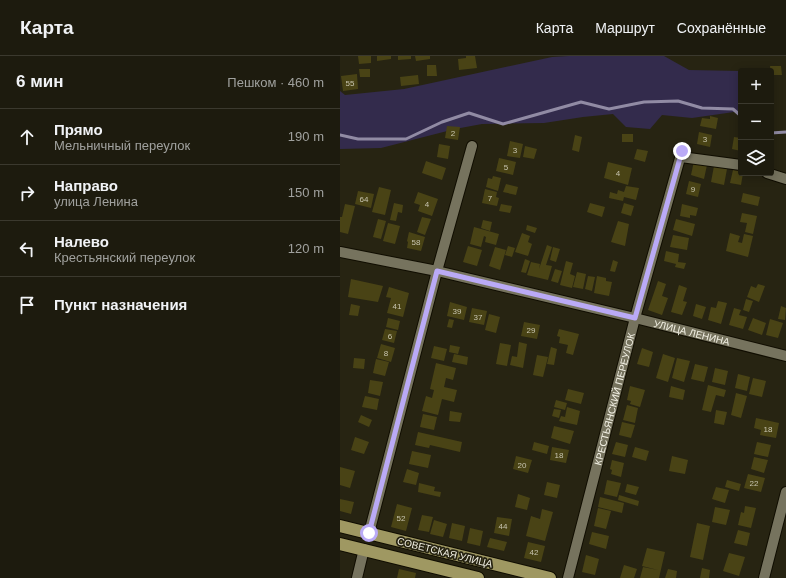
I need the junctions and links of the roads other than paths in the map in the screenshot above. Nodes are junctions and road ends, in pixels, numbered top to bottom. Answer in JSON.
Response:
{"nodes":[{"id":1,"x":472,"y":146,"type":"dead end"},
{"id":2,"x":738,"y":164,"type":"edge"},
{"id":3,"x":774,"y":175,"type":"edge"},
{"id":4,"x":786,"y":179,"type":"edge"},
{"id":5,"x":340,"y":252,"type":"edge"},
{"id":6,"x":437,"y":271,"type":"junction"},
{"id":7,"x":635,"y":318,"type":"junction"},
{"id":8,"x":786,"y":356,"type":"edge"},
{"id":9,"x":786,"y":492,"type":"edge"},
{"id":10,"x":340,"y":526,"type":"edge"},
{"id":11,"x":369,"y":533,"type":"junction"},
{"id":12,"x":340,"y":544,"type":"edge"},
{"id":13,"x":364,"y":550,"type":"junction"},
{"id":14,"x":357,"y":578,"type":"edge"},
{"id":15,"x":478,"y":578,"type":"edge"},
{"id":16,"x":550,"y":578,"type":"edge"},
{"id":17,"x":568,"y":578,"type":"edge"},
{"id":18,"x":764,"y":578,"type":"edge"}],
"edges":[{"from":1,"to":6,"type":"street"},
{"from":2,"to":7,"type":"street","name":"КРЕСТЬЯНСКИЙ ПЕРЕУЛОК"},
{"from":3,"to":4,"type":"street"},
{"from":5,"to":6,"type":"street","name":"УЛИЦА ЛЕНИНА"},
{"from":6,"to":7,"type":"street","name":"УЛИЦА ЛЕНИНА"},
{"from":6,"to":11,"type":"street"},
{"from":7,"to":8,"type":"street","name":"УЛИЦА ЛЕНИНА"},
{"from":7,"to":17,"type":"street","name":"КРЕСТЬЯНСКИЙ ПЕРЕУЛОК"},
{"from":9,"to":18,"type":"street"},
{"from":10,"to":11,"type":"main road","name":"СОВЕТСКАЯ УЛИЦА"},
{"from":11,"to":16,"type":"main road","name":"СОВЕТСКАЯ УЛИЦА"},
{"from":12,"to":13,"type":"main road","name":"СОВЕТСКАЯ УЛИЦА"},
{"from":13,"to":14,"type":"street"},
{"from":13,"to":15,"type":"main road","name":"СОВЕТСКАЯ УЛИЦА"}]}
